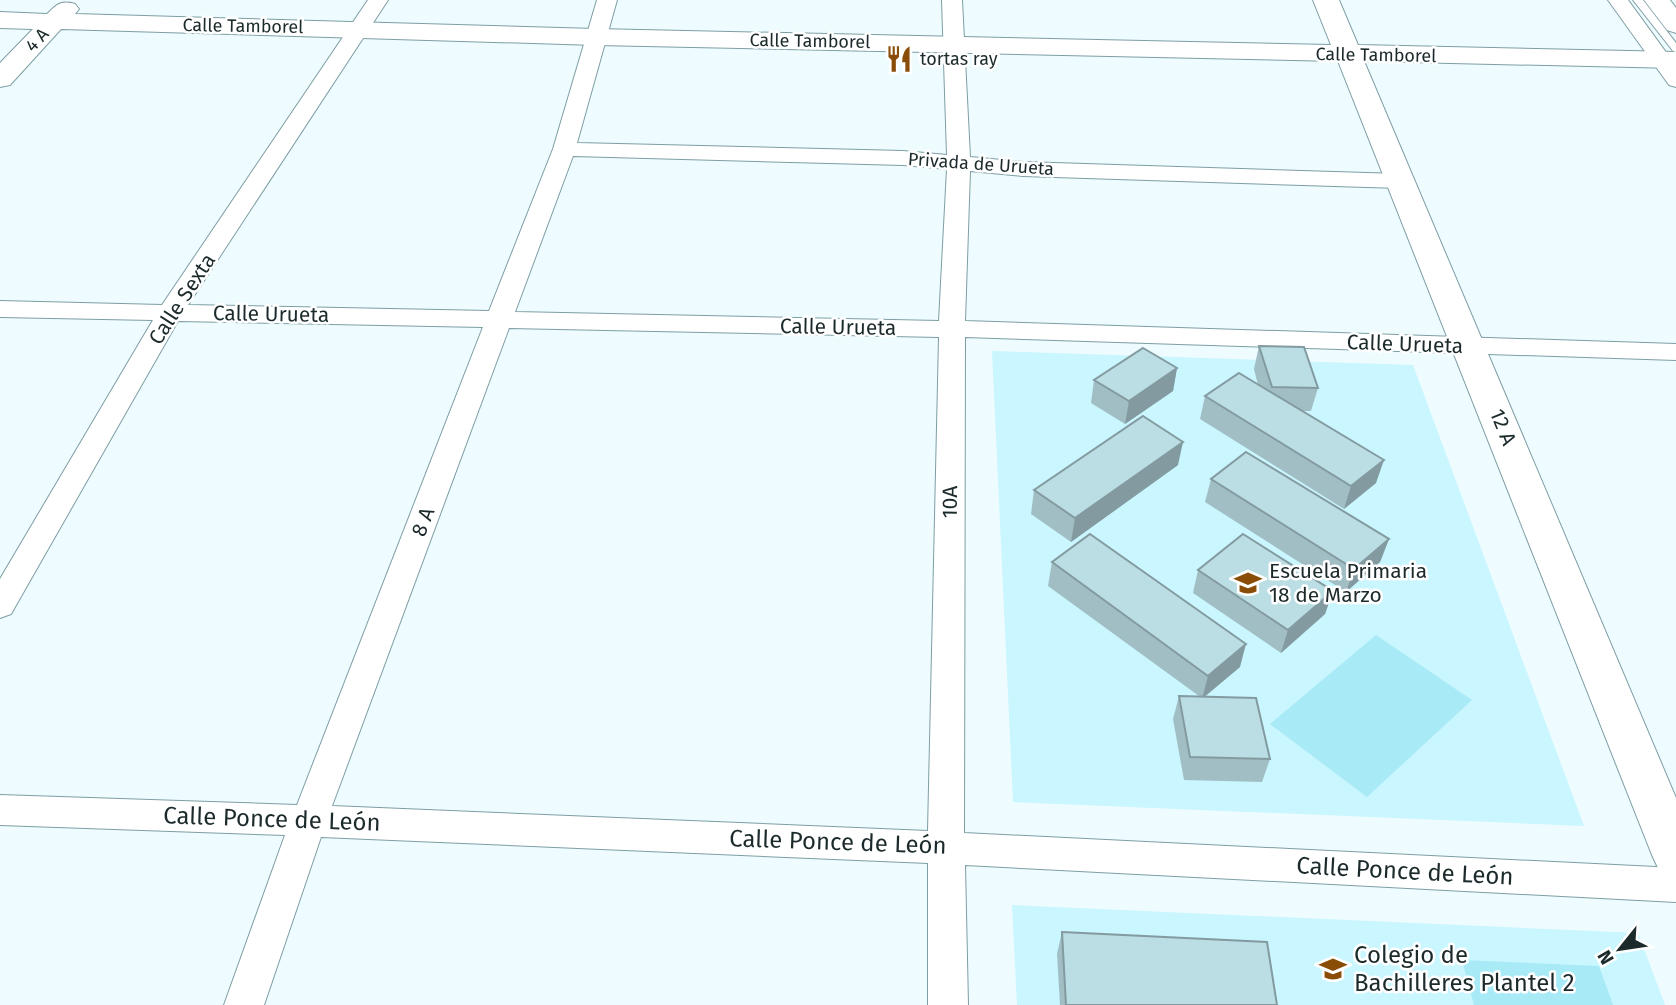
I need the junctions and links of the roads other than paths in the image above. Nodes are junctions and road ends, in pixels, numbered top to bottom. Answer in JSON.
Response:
{"nodes":[{"id":1,"x":74,"y":0,"type":"edge"},
{"id":2,"x":377,"y":0,"type":"edge"},
{"id":3,"x":607,"y":0,"type":"edge"},
{"id":4,"x":952,"y":0,"type":"edge"},
{"id":5,"x":1326,"y":0,"type":"edge"},
{"id":6,"x":1618,"y":0,"type":"edge"},
{"id":7,"x":1638,"y":0,"type":"edge"},
{"id":8,"x":1657,"y":0,"type":"edge"},
{"id":9,"x":0,"y":20,"type":"edge"},
{"id":10,"x":54,"y":22,"type":"junction"},
{"id":11,"x":1676,"y":25,"type":"edge"},
{"id":12,"x":361,"y":29,"type":"junction"},
{"id":13,"x":596,"y":37,"type":"junction"},
{"id":14,"x":953,"y":43,"type":"junction"},
{"id":15,"x":1350,"y":54,"type":"junction"},
{"id":16,"x":1672,"y":63,"type":"edge"},
{"id":17,"x":0,"y":79,"type":"edge"},
{"id":18,"x":564,"y":149,"type":"junction"},
{"id":19,"x":959,"y":165,"type":"junction"},
{"id":20,"x":1399,"y":181,"type":"junction"},
{"id":21,"x":0,"y":309,"type":"edge"},
{"id":22,"x":172,"y":311,"type":"junction"},
{"id":23,"x":501,"y":320,"type":"junction"},
{"id":24,"x":952,"y":329,"type":"junction"},
{"id":25,"x":1470,"y":346,"type":"junction"},
{"id":26,"x":1676,"y":352,"type":"edge"},
{"id":27,"x":0,"y":606,"type":"edge"},
{"id":28,"x":0,"y":810,"type":"edge"},
{"id":29,"x":309,"y":820,"type":"junction"},
{"id":30,"x":946,"y":847,"type":"junction"},
{"id":31,"x":1676,"y":855,"type":"edge"},
{"id":32,"x":1676,"y":885,"type":"edge"},
{"id":33,"x":244,"y":1005,"type":"edge"},
{"id":34,"x":948,"y":1005,"type":"edge"}],
"edges":[{"from":1,"to":10,"type":"main road","name":"4 A"},
{"from":2,"to":12,"type":"street","name":"Calle Sexta"},
{"from":3,"to":13,"type":"street","name":"8 A"},
{"from":4,"to":14,"type":"street","name":"10A"},
{"from":5,"to":15,"type":"main road","name":"12 A"},
{"from":6,"to":16,"type":"street"},
{"from":7,"to":16,"type":"lane"},
{"from":8,"to":11,"type":"main road"},
{"from":9,"to":10,"type":"main road","name":"Calle Tamborel"},
{"from":10,"to":12,"type":"main road","name":"Calle Tamborel"},
{"from":10,"to":17,"type":"main road","name":"4 A"},
{"from":12,"to":13,"type":"main road","name":"Calle Tamborel"},
{"from":12,"to":22,"type":"street","name":"Calle Sexta"},
{"from":13,"to":14,"type":"main road","name":"Calle Tamborel"},
{"from":13,"to":18,"type":"street","name":"8 A"},
{"from":14,"to":15,"type":"main road","name":"Calle Tamborel"},
{"from":14,"to":19,"type":"street","name":"10A"},
{"from":15,"to":16,"type":"main road","name":"Calle Tamborel"},
{"from":15,"to":20,"type":"main road","name":"12 A"},
{"from":18,"to":19,"type":"street","name":"Privada de Urueta"},
{"from":18,"to":23,"type":"street","name":"8 A"},
{"from":19,"to":20,"type":"street","name":"Privada de Urueta"},
{"from":19,"to":24,"type":"street","name":"10A"},
{"from":20,"to":25,"type":"main road","name":"12 A"},
{"from":21,"to":22,"type":"street","name":"Calle Urueta"},
{"from":22,"to":23,"type":"street","name":"Calle Urueta"},
{"from":22,"to":27,"type":"street","name":"Calle Sexta"},
{"from":23,"to":24,"type":"street","name":"Calle Urueta"},
{"from":23,"to":29,"type":"street","name":"8 A"},
{"from":24,"to":25,"type":"street","name":"Calle Urueta"},
{"from":24,"to":30,"type":"street","name":"10A"},
{"from":25,"to":26,"type":"street","name":"Calle Urueta"},
{"from":25,"to":31,"type":"main road","name":"12 A"},
{"from":28,"to":29,"type":"street","name":"Calle Ponce de León"},
{"from":29,"to":30,"type":"street","name":"Calle Ponce de León"},
{"from":29,"to":33,"type":"street","name":"8 A"},
{"from":30,"to":32,"type":"street","name":"Calle Ponce de León"},
{"from":30,"to":34,"type":"street","name":"10A"}]}
